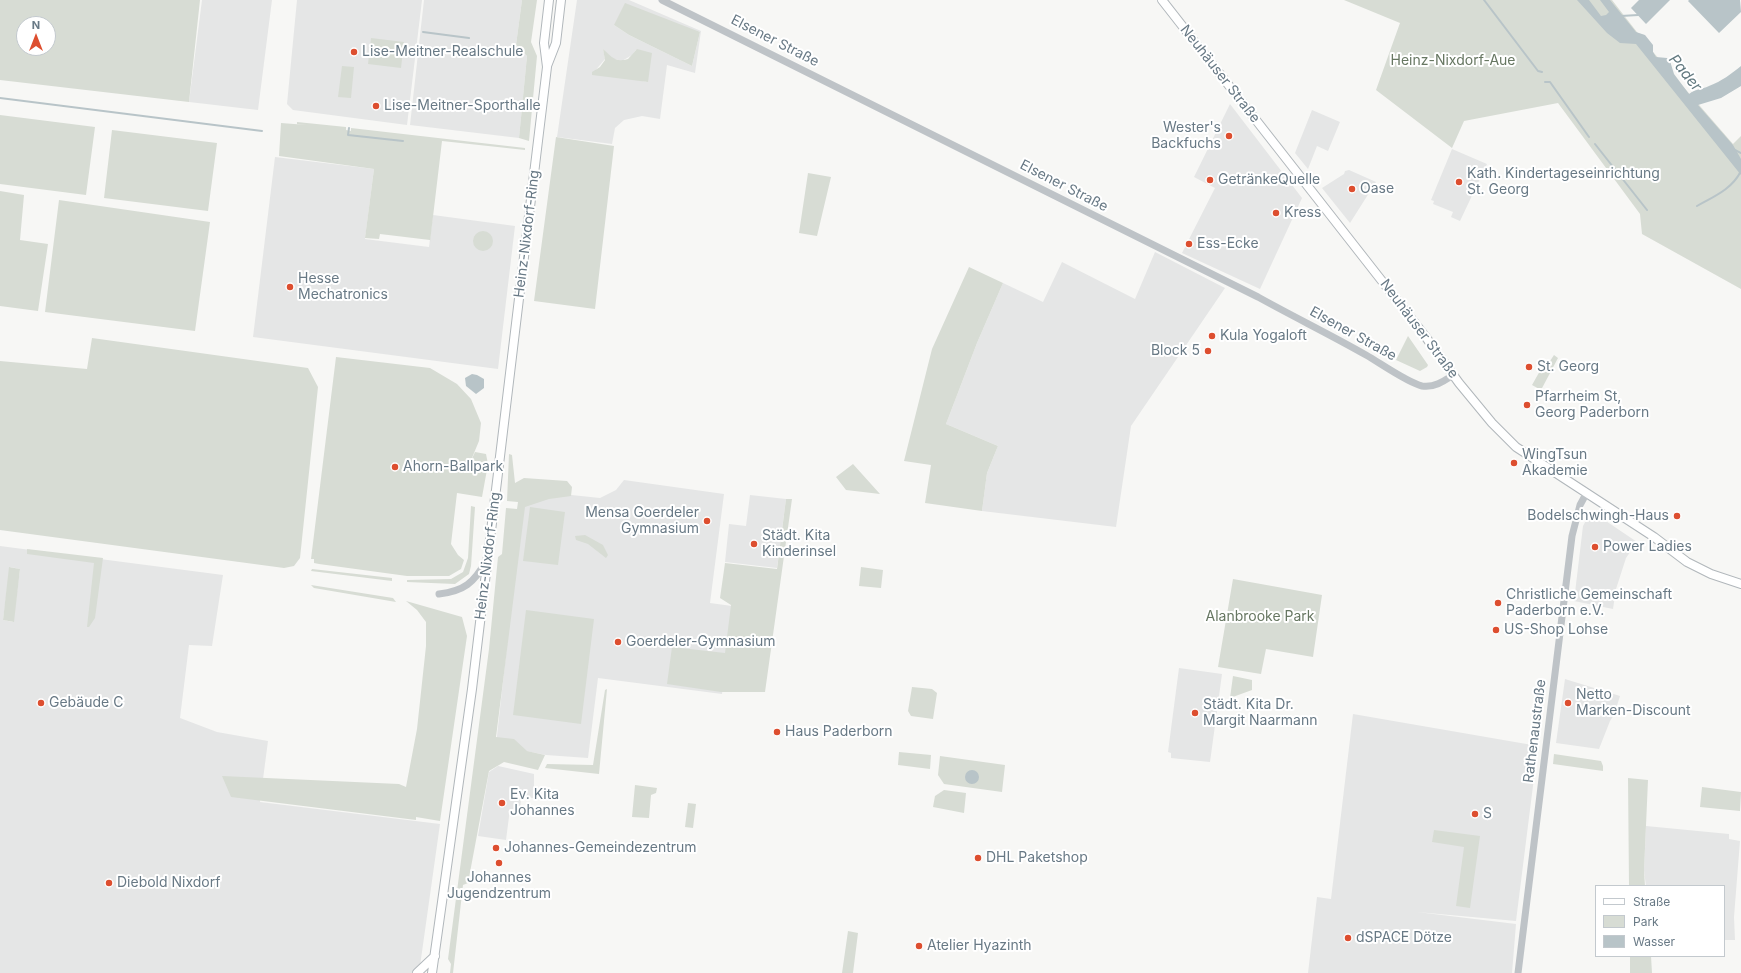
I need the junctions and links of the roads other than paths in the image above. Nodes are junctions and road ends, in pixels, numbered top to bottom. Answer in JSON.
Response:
{"nodes":[{"id":1,"x":549,"y":0,"type":"edge"},
{"id":2,"x":662,"y":0,"type":"edge"},
{"id":3,"x":1162,"y":0,"type":"edge"},
{"id":4,"x":562,"y":2,"type":"edge"},
{"id":5,"x":547,"y":67,"type":"junction"},
{"id":6,"x":1453,"y":375,"type":"junction"},
{"id":7,"x":1586,"y":494,"type":"junction"},
{"id":8,"x":486,"y":561,"type":"junction"},
{"id":9,"x":1741,"y":584,"type":"edge"},
{"id":10,"x":439,"y":594,"type":"dead end"},
{"id":11,"x":435,"y":956,"type":"junction"},
{"id":12,"x":417,"y":973,"type":"edge"},
{"id":13,"x":432,"y":973,"type":"edge"},
{"id":14,"x":1518,"y":973,"type":"edge"}],
"edges":[{"from":1,"to":5,"type":"main road","name":"Heinz-Nixdorf-Ring"},
{"from":2,"to":6,"type":"street","name":"Elsener Straße"},
{"from":3,"to":6,"type":"main road","name":"Neuhäuser Straße"},
{"from":4,"to":5,"type":"main road","name":"Heinz-Nixdorf-Ring"},
{"from":5,"to":8,"type":"main road","name":"Heinz-Nixdorf-Ring"},
{"from":6,"to":7,"type":"main road","name":"Neuhäuser Straße"},
{"from":7,"to":9,"type":"main road","name":"Neuhäuser Straße"},
{"from":7,"to":14,"type":"street","name":"Rathenaustraße"},
{"from":8,"to":10,"type":"street"},
{"from":8,"to":11,"type":"main road","name":"Heinz-Nixdorf-Ring"},
{"from":11,"to":12,"type":"main road"},
{"from":11,"to":13,"type":"main road","name":"Heinz-Nixdorf-Ring"}]}
